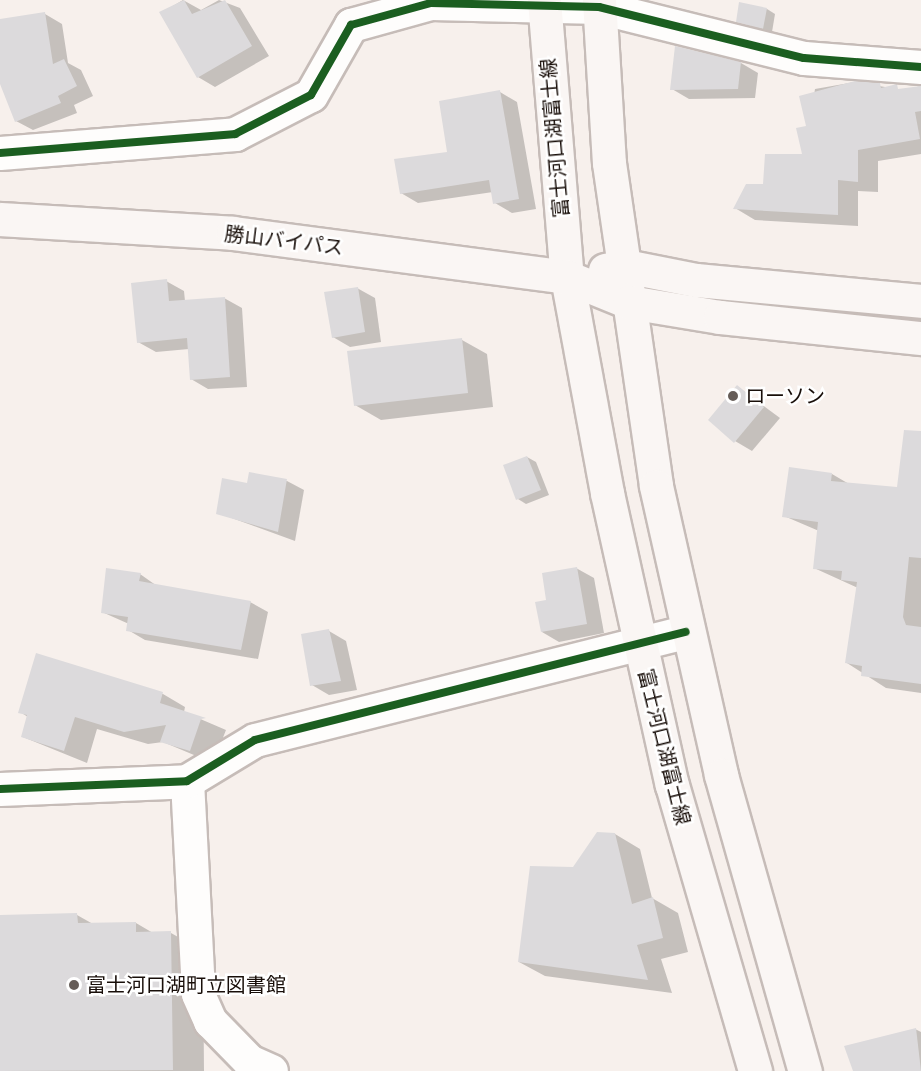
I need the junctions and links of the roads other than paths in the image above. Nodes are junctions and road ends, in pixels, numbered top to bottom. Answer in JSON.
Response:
{"nodes":[{"id":1,"x":544,"y":3,"type":"edge"},
{"id":2,"x":599,"y":3,"type":"edge"},
{"id":3,"x":921,"y":67,"type":"edge"},
{"id":4,"x":0,"y":153,"type":"edge"},
{"id":5,"x":0,"y":219,"type":"edge"},
{"id":6,"x":625,"y":266,"type":"junction"},
{"id":7,"x":567,"y":277,"type":"junction"},
{"id":8,"x":921,"y":301,"type":"edge"},
{"id":9,"x":629,"y":302,"type":"junction"},
{"id":10,"x":921,"y":338,"type":"edge"},
{"id":11,"x":686,"y":632,"type":"junction"},
{"id":12,"x":638,"y":643,"type":"junction"},
{"id":13,"x":187,"y":781,"type":"junction"},
{"id":14,"x":0,"y":789,"type":"edge"},
{"id":15,"x":271,"y":1071,"type":"edge"},
{"id":16,"x":755,"y":1071,"type":"edge"},
{"id":17,"x":806,"y":1071,"type":"edge"}],
"edges":[{"from":1,"to":2,"type":"street"},
{"from":1,"to":4,"type":"street"},
{"from":1,"to":7,"type":"main road","name":"富士河口湖富士線"},
{"from":2,"to":3,"type":"street"},
{"from":2,"to":6,"type":"main road"},
{"from":5,"to":7,"type":"main road","name":"勝山バイパス"},
{"from":6,"to":7,"type":"main road"},
{"from":6,"to":8,"type":"main road"},
{"from":6,"to":9,"type":"main road"},
{"from":7,"to":9,"type":"main road"},
{"from":7,"to":12,"type":"main road","name":"富士河口湖富士線"},
{"from":9,"to":10,"type":"main road"},
{"from":9,"to":11,"type":"main road"},
{"from":11,"to":12,"type":"street"},
{"from":11,"to":17,"type":"main road"},
{"from":12,"to":13,"type":"street"},
{"from":12,"to":16,"type":"main road","name":"富士河口湖富士線"},
{"from":13,"to":14,"type":"street"},
{"from":13,"to":15,"type":"street"}]}
